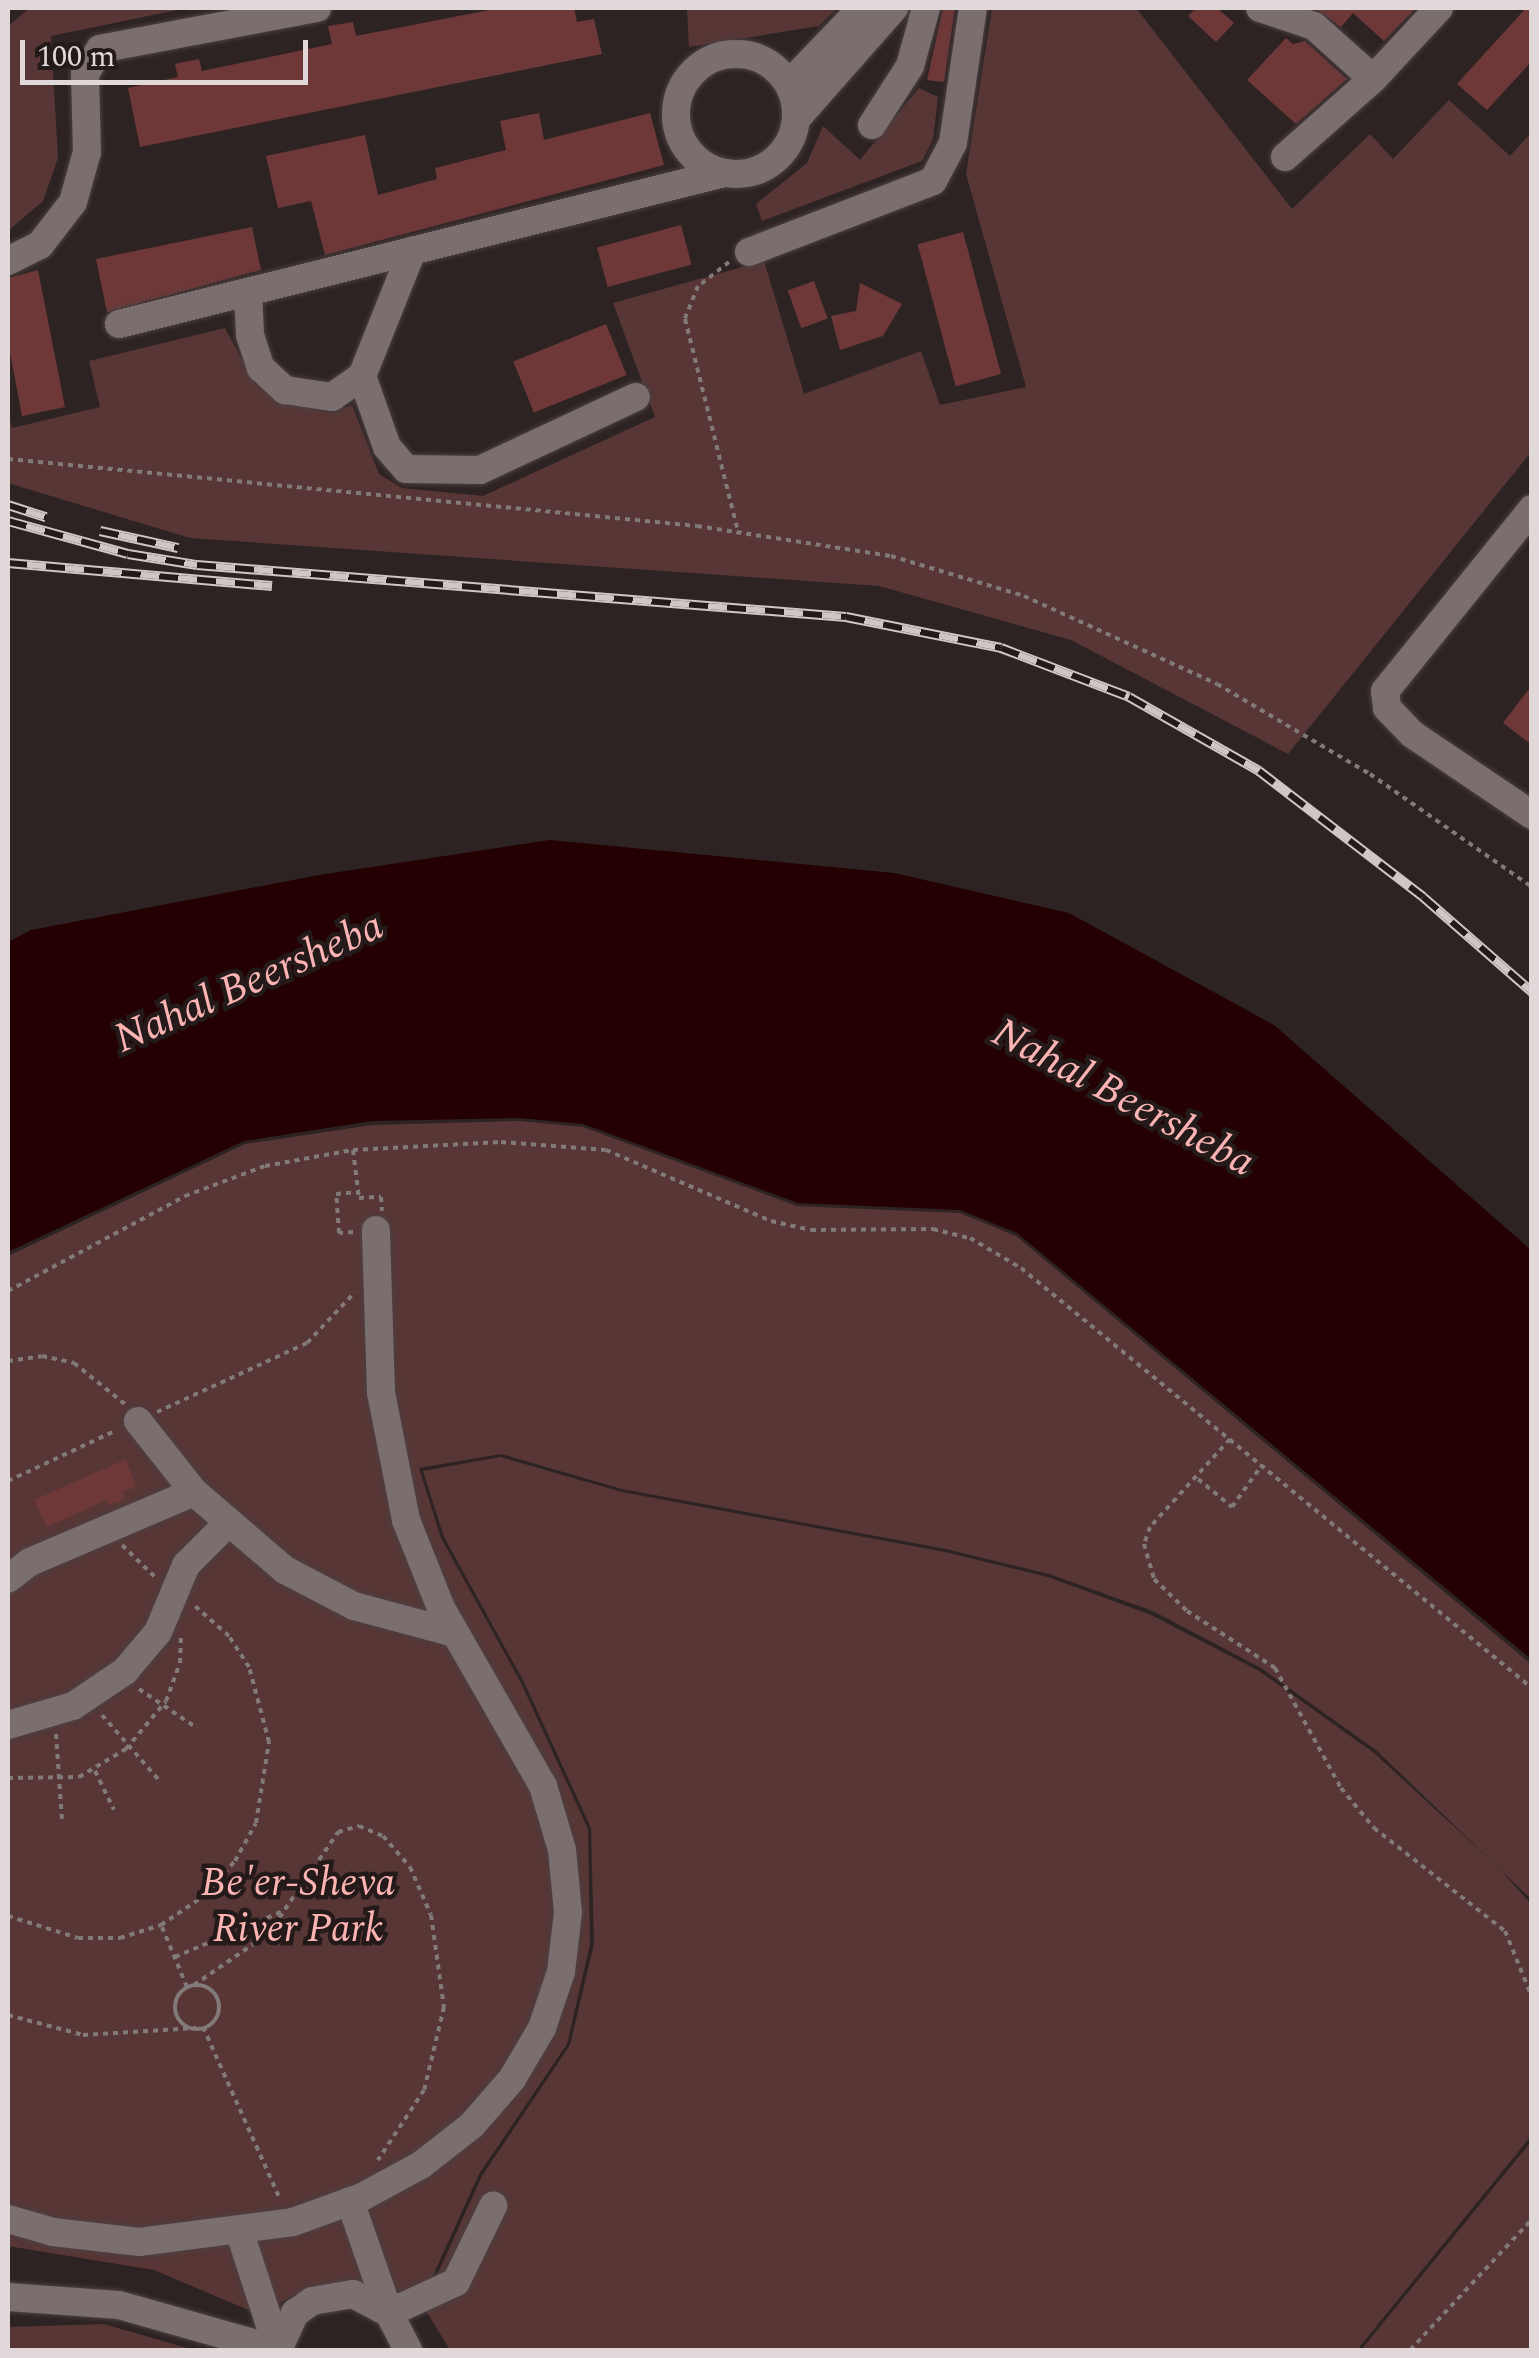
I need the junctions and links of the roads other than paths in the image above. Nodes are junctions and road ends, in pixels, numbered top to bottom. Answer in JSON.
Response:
{"nodes":[{"id":1,"x":317,"y":8,"type":"edge"},
{"id":2,"x":862,"y":8,"type":"edge"},
{"id":3,"x":894,"y":8,"type":"edge"},
{"id":4,"x":926,"y":8,"type":"edge"},
{"id":5,"x":973,"y":8,"type":"edge"},
{"id":6,"x":1260,"y":8,"type":"edge"},
{"id":7,"x":1439,"y":8,"type":"edge"},
{"id":8,"x":260,"y":13,"type":"edge"},
{"id":9,"x":1373,"y":80,"type":"junction"},
{"id":10,"x":789,"y":84,"type":"junction"},
{"id":11,"x":797,"y":118,"type":"junction"},
{"id":12,"x":872,"y":125,"type":"dead end"},
{"id":13,"x":1285,"y":157,"type":"dead end"},
{"id":14,"x":724,"y":173,"type":"junction"},
{"id":15,"x":412,"y":251,"type":"junction"},
{"id":16,"x":749,"y":252,"type":"road end"},
{"id":17,"x":8,"y":262,"type":"edge"},
{"id":18,"x":248,"y":292,"type":"junction"},
{"id":19,"x":119,"y":324,"type":"dead end"},
{"id":20,"x":362,"y":376,"type":"junction"},
{"id":21,"x":636,"y":396,"type":"dead end"},
{"id":22,"x":1532,"y":509,"type":"edge"},
{"id":23,"x":1532,"y":815,"type":"edge"},
{"id":24,"x":375,"y":1243,"type":"road end"},
{"id":25,"x":138,"y":1420,"type":"road end"},
{"id":26,"x":194,"y":1492,"type":"junction"},
{"id":27,"x":227,"y":1524,"type":"junction"},
{"id":28,"x":8,"y":1579,"type":"edge"},
{"id":29,"x":454,"y":1633,"type":"junction"},
{"id":30,"x":8,"y":1725,"type":"edge"},
{"id":31,"x":350,"y":2202,"type":"junction"},
{"id":32,"x":493,"y":2206,"type":"dead end"},
{"id":33,"x":8,"y":2219,"type":"edge"},
{"id":34,"x":240,"y":2233,"type":"junction"},
{"id":35,"x":8,"y":2297,"type":"edge"},
{"id":36,"x":389,"y":2313,"type":"junction"},
{"id":37,"x":408,"y":2350,"type":"edge"},
{"id":38,"x":278,"y":2351,"type":"edge"}],
"edges":[{"from":1,"to":8,"type":"street"},
{"from":2,"to":10,"type":"street"},
{"from":3,"to":11,"type":"street"},
{"from":4,"to":12,"type":"street"},
{"from":5,"to":16,"type":"street"},
{"from":6,"to":9,"type":"street"},
{"from":7,"to":9,"type":"street"},
{"from":8,"to":17,"type":"street"},
{"from":9,"to":13,"type":"street"},
{"from":10,"to":11,"type":"street"},
{"from":10,"to":14,"type":"street"},
{"from":11,"to":14,"type":"street"},
{"from":14,"to":15,"type":"street"},
{"from":15,"to":18,"type":"street"},
{"from":15,"to":20,"type":"street"},
{"from":18,"to":19,"type":"street"},
{"from":18,"to":20,"type":"street"},
{"from":20,"to":21,"type":"street"},
{"from":22,"to":23,"type":"street"},
{"from":24,"to":29,"type":"street"},
{"from":25,"to":26,"type":"street"},
{"from":26,"to":27,"type":"street"},
{"from":26,"to":28,"type":"street"},
{"from":27,"to":29,"type":"street"},
{"from":27,"to":30,"type":"street"},
{"from":29,"to":31,"type":"street"},
{"from":31,"to":34,"type":"street"},
{"from":31,"to":36,"type":"street"},
{"from":32,"to":36,"type":"street"},
{"from":33,"to":34,"type":"street"},
{"from":34,"to":38,"type":"street"},
{"from":35,"to":38,"type":"street"},
{"from":36,"to":37,"type":"street"},
{"from":36,"to":38,"type":"street"}]}
